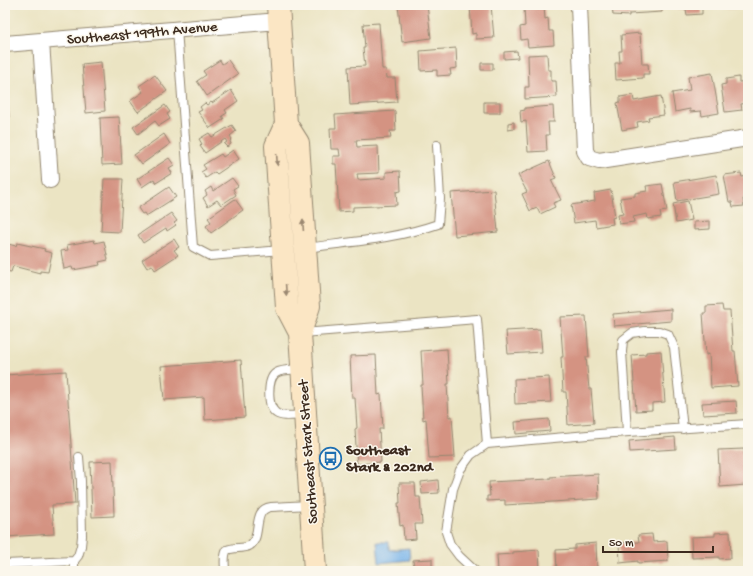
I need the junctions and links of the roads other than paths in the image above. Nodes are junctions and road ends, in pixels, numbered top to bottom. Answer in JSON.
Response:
{"nodes":[{"id":1,"x":579,"y":5,"type":"edge"},
{"id":2,"x":279,"y":13,"type":"edge"},
{"id":3,"x":177,"y":29,"type":"junction"},
{"id":4,"x":41,"y":41,"type":"junction"},
{"id":5,"x":5,"y":44,"type":"edge"},
{"id":6,"x":286,"y":124,"type":"junction"},
{"id":7,"x":748,"y":138,"type":"edge"},
{"id":8,"x":438,"y":145,"type":"dead end"},
{"id":9,"x":50,"y":180,"type":"dead end"},
{"id":10,"x":305,"y":248,"type":"junction"},
{"id":11,"x":283,"y":250,"type":"junction"},
{"id":12,"x":300,"y":333,"type":"junction"},
{"id":13,"x":302,"y":369,"type":"junction"},
{"id":14,"x":305,"y":414,"type":"junction"},
{"id":15,"x":748,"y":424,"type":"edge"},
{"id":16,"x":683,"y":429,"type":"junction"},
{"id":17,"x":627,"y":432,"type":"junction"},
{"id":18,"x":487,"y":444,"type":"junction"},
{"id":19,"x":79,"y":457,"type":"dead end"},
{"id":20,"x":311,"y":505,"type":"junction"},
{"id":21,"x":74,"y":561,"type":"junction"},
{"id":22,"x":5,"y":564,"type":"edge"},
{"id":23,"x":74,"y":571,"type":"edge"},
{"id":24,"x":225,"y":571,"type":"edge"},
{"id":25,"x":315,"y":571,"type":"edge"},
{"id":26,"x":475,"y":571,"type":"edge"}],
"edges":[{"from":1,"to":7,"type":"street"},
{"from":2,"to":3,"type":"street","name":"Southeast 199th Avenue"},
{"from":2,"to":6,"type":"main road","name":"Southeast Stark Street"},
{"from":3,"to":4,"type":"street","name":"Southeast 199th Avenue"},
{"from":3,"to":11,"type":"lane"},
{"from":4,"to":5,"type":"street","name":"Southeast 199th Avenue"},
{"from":4,"to":9,"type":"street"},
{"from":10,"to":6,"type":"main road","name":"Southeast Stark Street","one_way":true},
{"from":6,"to":11,"type":"main road","name":"Southeast Stark Street","one_way":true},
{"from":8,"to":10,"type":"lane"},
{"from":10,"to":12,"type":"main road","name":"Southeast Stark Street"},
{"from":11,"to":12,"type":"main road","name":"Southeast Stark Street","one_way":true},
{"from":12,"to":13,"type":"main road","name":"Southeast Stark Street"},
{"from":12,"to":18,"type":"lane"},
{"from":13,"to":14,"type":"main road","name":"Southeast Stark Street"},
{"from":13,"to":14,"type":"lane"},
{"from":14,"to":20,"type":"main road","name":"Southeast Stark Street"},
{"from":15,"to":16,"type":"lane"},
{"from":16,"to":17,"type":"lane"},
{"from":16,"to":17,"type":"lane"},
{"from":17,"to":18,"type":"lane"},
{"from":18,"to":26,"type":"lane"},
{"from":19,"to":21,"type":"lane"},
{"from":20,"to":24,"type":"lane"},
{"from":20,"to":25,"type":"main road","name":"Southeast Stark Street"},
{"from":21,"to":22,"type":"lane"},
{"from":21,"to":23,"type":"lane"}]}
